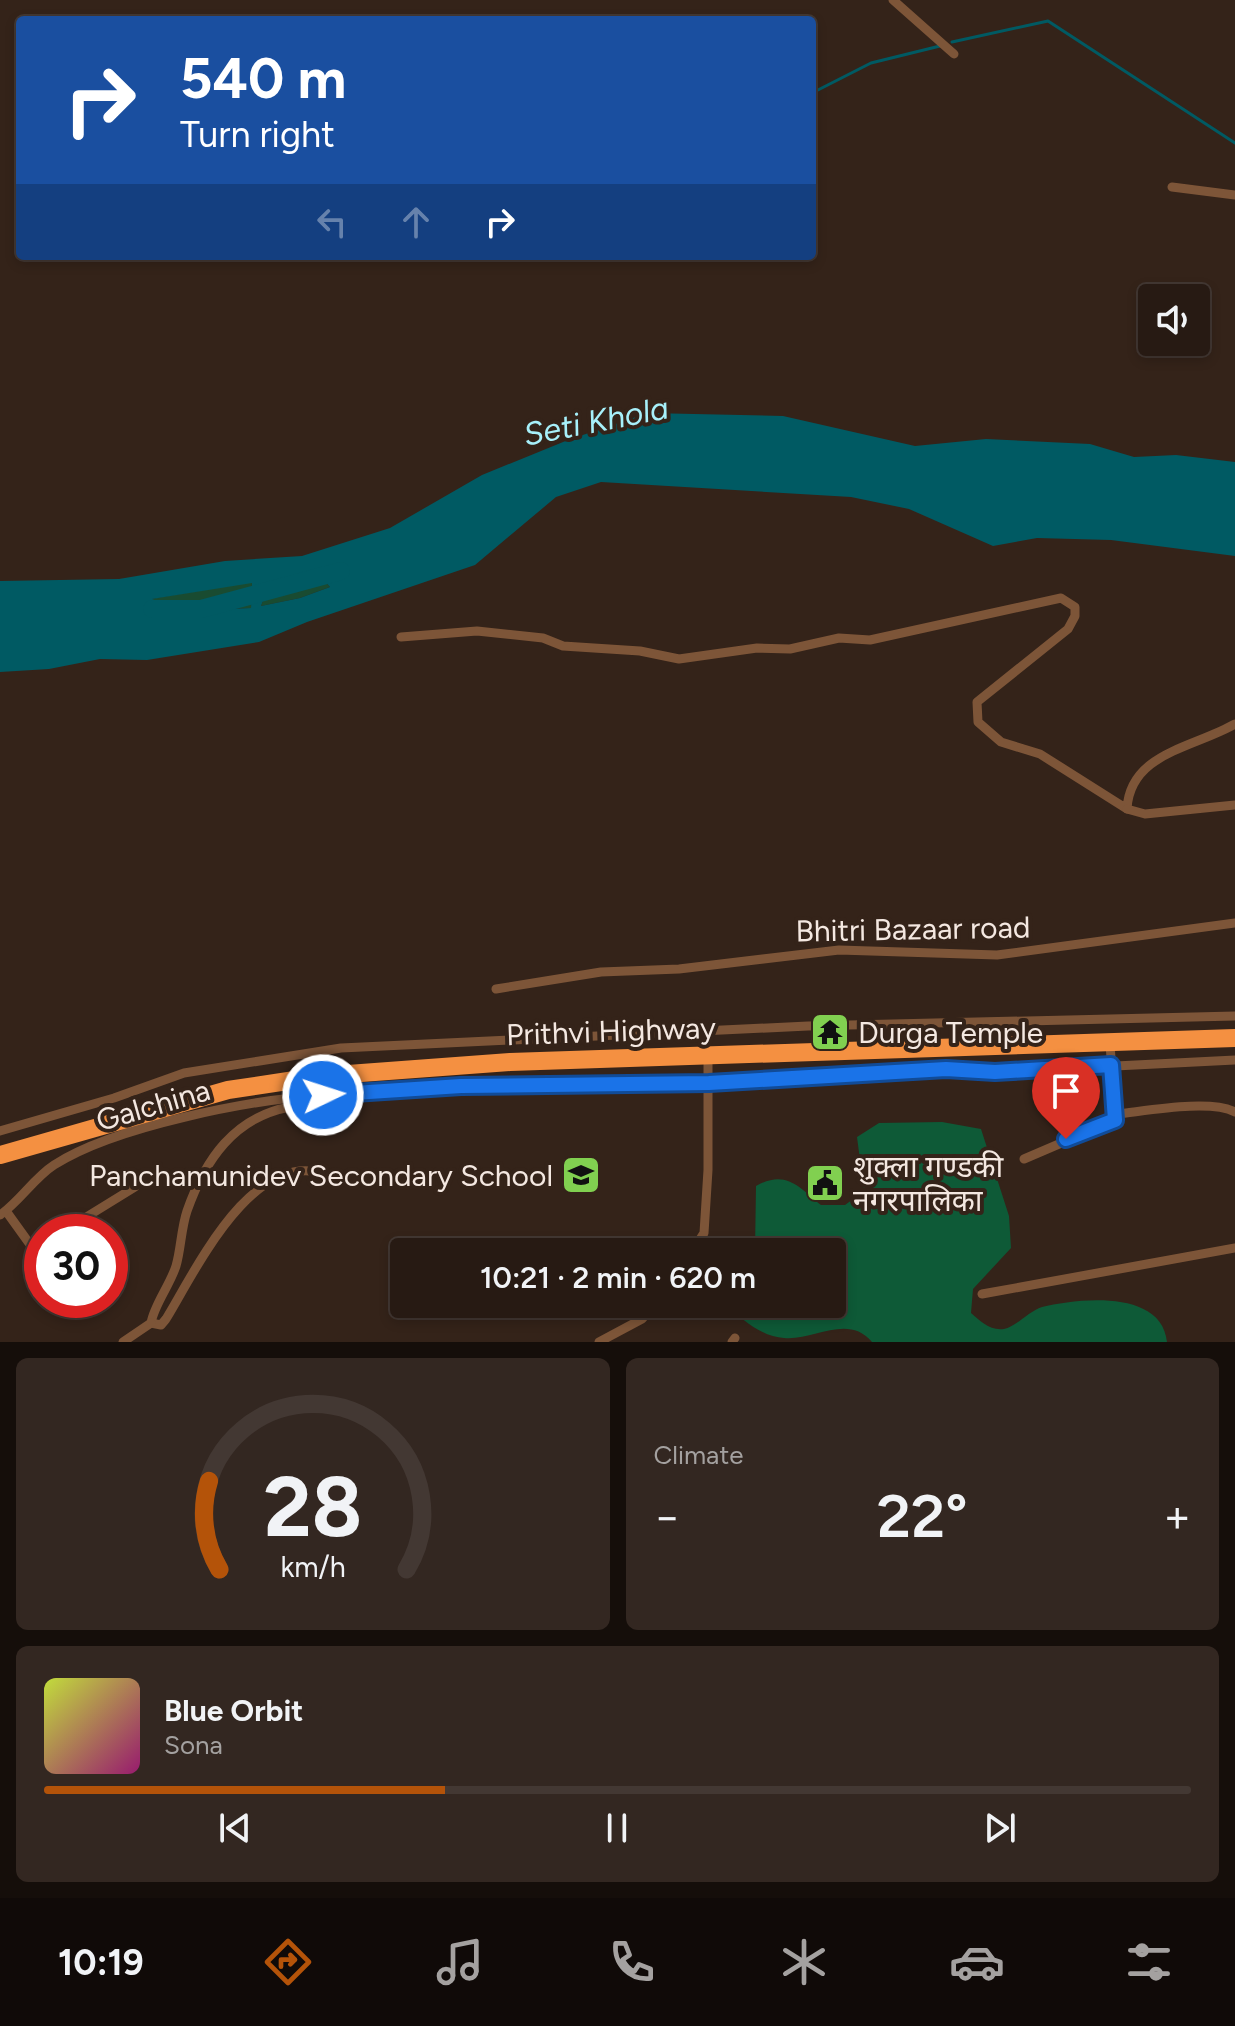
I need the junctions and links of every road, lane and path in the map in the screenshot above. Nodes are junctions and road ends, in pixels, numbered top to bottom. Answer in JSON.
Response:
{"nodes":[{"id":1,"x":893,"y":0,"type":"edge"},
{"id":2,"x":954,"y":54,"type":"dead end"},
{"id":3,"x":1172,"y":187,"type":"dead end"},
{"id":4,"x":1235,"y":195,"type":"edge"},
{"id":5,"x":401,"y":637,"type":"dead end"},
{"id":6,"x":1235,"y":724,"type":"edge"},
{"id":7,"x":1235,"y":805,"type":"edge"},
{"id":8,"x":1127,"y":809,"type":"junction"},
{"id":9,"x":1235,"y":923,"type":"edge"},
{"id":10,"x":496,"y":989,"type":"dead end"},
{"id":11,"x":1235,"y":1016,"type":"edge"},
{"id":12,"x":1235,"y":1038,"type":"edge"},
{"id":13,"x":465,"y":1041,"type":"junction"},
{"id":14,"x":1110,"y":1043,"type":"junction"},
{"id":15,"x":708,"y":1055,"type":"junction"},
{"id":16,"x":1235,"y":1060,"type":"edge"},
{"id":17,"x":465,"y":1065,"type":"junction"},
{"id":18,"x":1111,"y":1065,"type":"junction"},
{"id":19,"x":321,"y":1076,"type":"junction"},
{"id":20,"x":709,"y":1083,"type":"junction"},
{"id":21,"x":323,"y":1095,"type":"junction"},
{"id":22,"x":298,"y":1097,"type":"junction"},
{"id":23,"x":1235,"y":1112,"type":"edge"},
{"id":24,"x":1117,"y":1114,"type":"junction"},
{"id":25,"x":0,"y":1131,"type":"edge"},
{"id":26,"x":0,"y":1155,"type":"edge"},
{"id":27,"x":1024,"y":1159,"type":"dead end"},
{"id":28,"x":325,"y":1174,"type":"dead end"},
{"id":29,"x":135,"y":1187,"type":"dead end"},
{"id":30,"x":3,"y":1213,"type":"edge"},
{"id":31,"x":91,"y":1214,"type":"edge"},
{"id":32,"x":24,"y":1237,"type":"edge"},
{"id":33,"x":701,"y":1238,"type":"edge"},
{"id":34,"x":1235,"y":1248,"type":"edge"},
{"id":35,"x":982,"y":1294,"type":"dead end"},
{"id":36,"x":643,"y":1318,"type":"edge"},
{"id":37,"x":151,"y":1323,"type":"junction"},
{"id":38,"x":123,"y":1342,"type":"edge"},
{"id":39,"x":599,"y":1342,"type":"edge"}],
"edges":[{"from":1,"to":2,"type":"street"},
{"from":3,"to":4,"type":"street"},
{"from":5,"to":8,"type":"street"},
{"from":6,"to":8,"type":"street"},
{"from":7,"to":8,"type":"street"},
{"from":9,"to":10,"type":"street","name":"Bhitri Bazaar road"},
{"from":11,"to":13,"type":"street"},
{"from":12,"to":14,"type":"highway","name":"Prithvi Highway"},
{"from":13,"to":17,"type":"street"},
{"from":13,"to":25,"type":"street"},
{"from":14,"to":15,"type":"highway","name":"Prithvi Highway"},
{"from":14,"to":18,"type":"street"},
{"from":15,"to":17,"type":"highway","name":"Prithvi Highway"},
{"from":15,"to":20,"type":"street"},
{"from":16,"to":18,"type":"street","name":"Galchina"},
{"from":17,"to":19,"type":"highway","name":"Prithvi Highway"},
{"from":18,"to":20,"type":"street","name":"Galchina"},
{"from":18,"to":24,"type":"street"},
{"from":19,"to":21,"type":"street"},
{"from":19,"to":26,"type":"highway","name":"Prithvi Highway"},
{"from":20,"to":21,"type":"street","name":"Galchina"},
{"from":20,"to":33,"type":"street"},
{"from":21,"to":22,"type":"street","name":"Galchina"},
{"from":22,"to":30,"type":"street","name":"Galchina"},
{"from":22,"to":37,"type":"street"},
{"from":23,"to":24,"type":"street"},
{"from":24,"to":27,"type":"street"},
{"from":28,"to":37,"type":"street"},
{"from":29,"to":31,"type":"street"},
{"from":30,"to":32,"type":"street"},
{"from":34,"to":35,"type":"street"},
{"from":36,"to":39,"type":"street"},
{"from":37,"to":38,"type":"street"}]}
